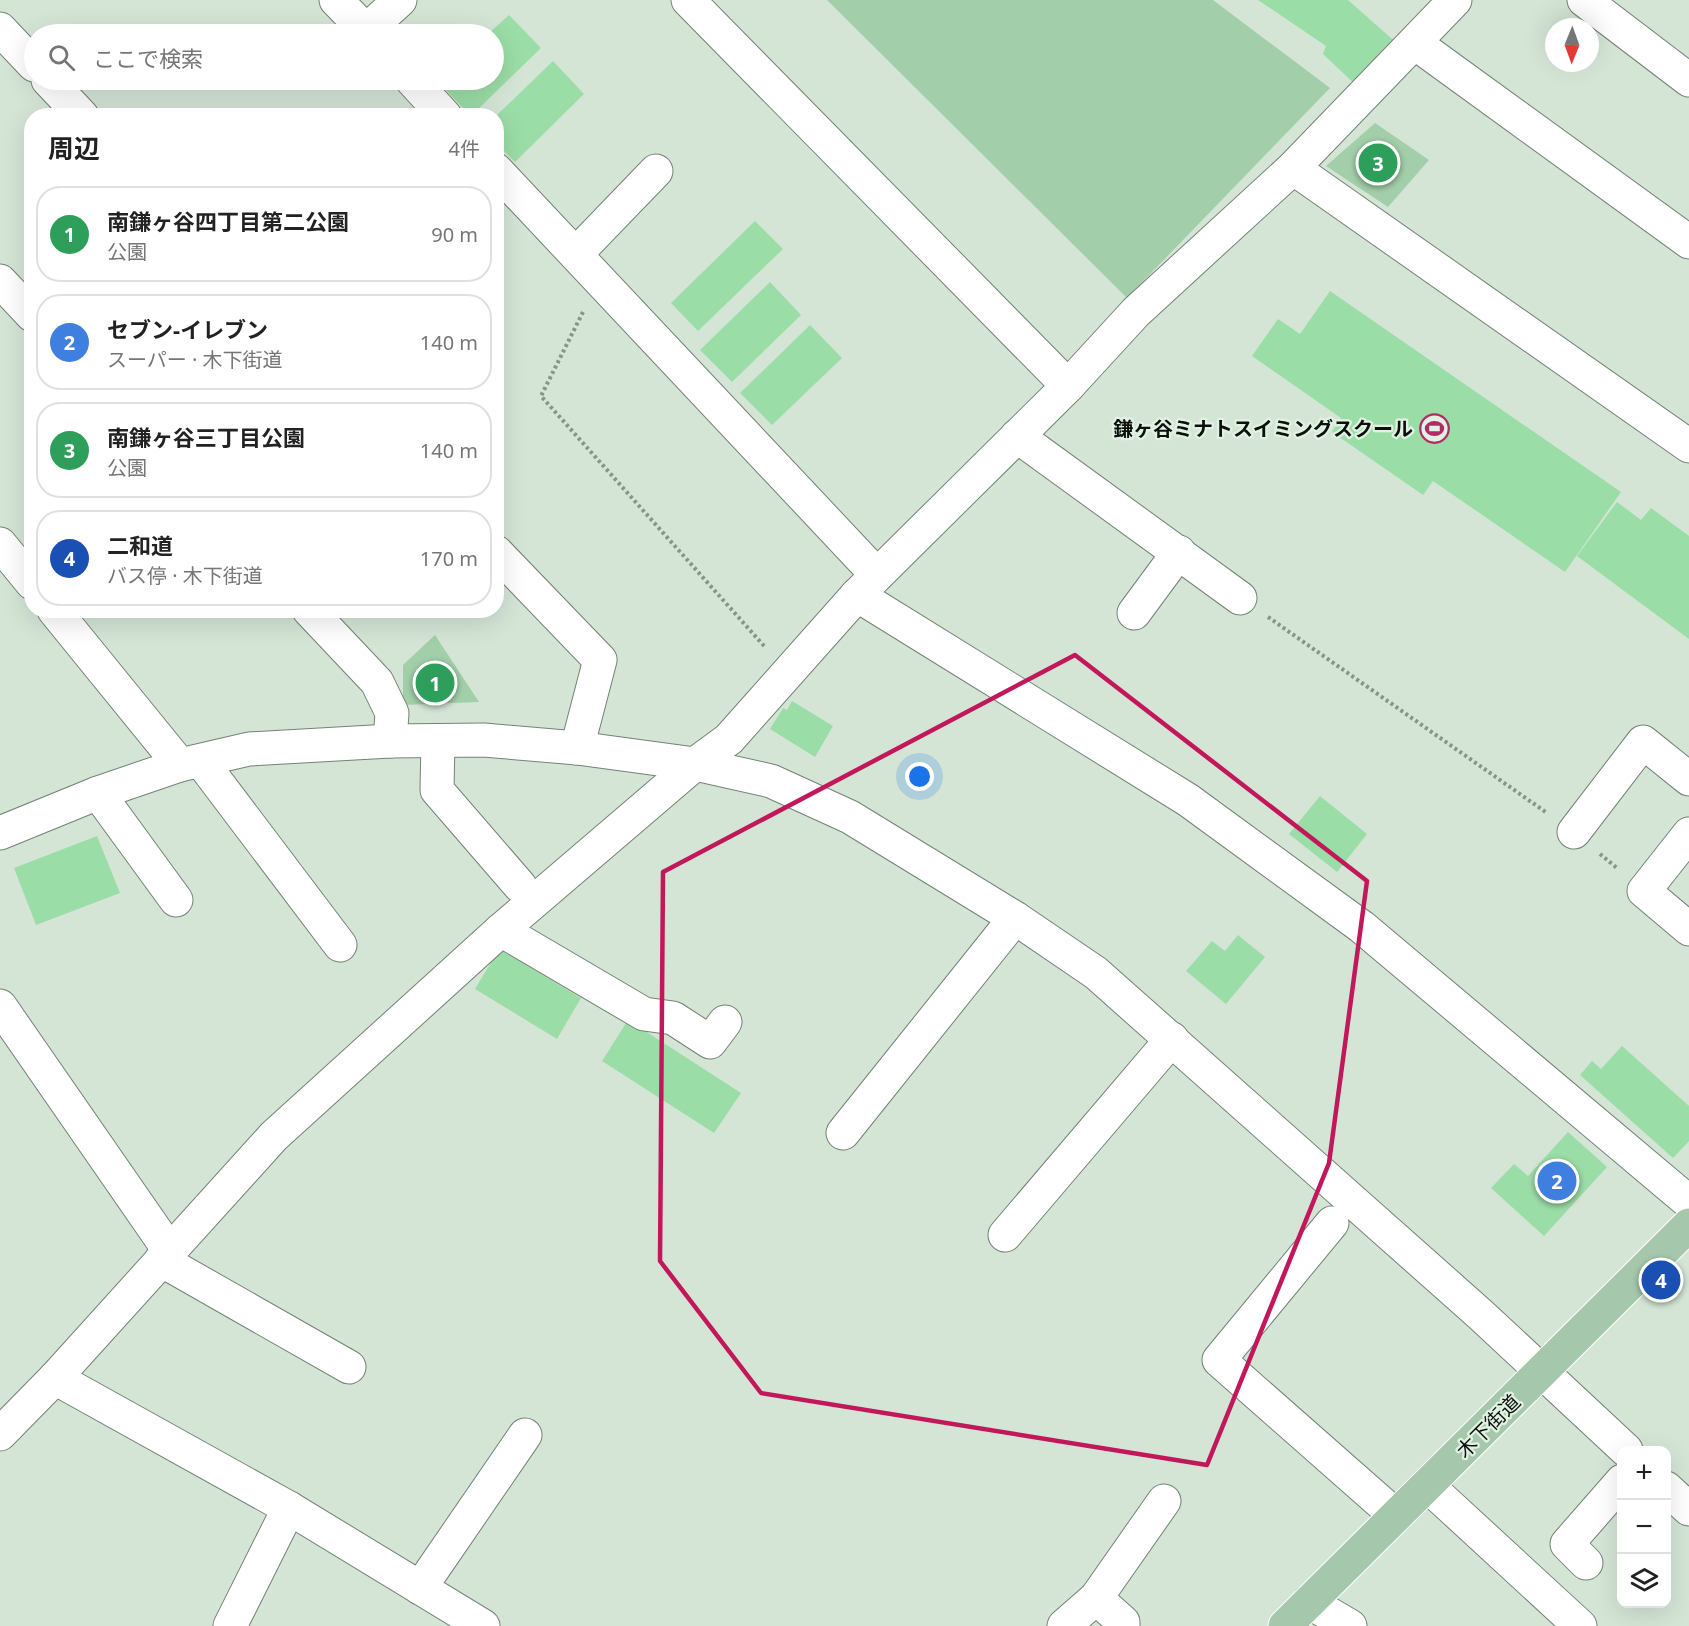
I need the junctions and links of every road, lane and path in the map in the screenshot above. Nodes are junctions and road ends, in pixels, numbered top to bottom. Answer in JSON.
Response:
{"nodes":[{"id":1,"x":336,"y":0,"type":"edge"},
{"id":2,"x":400,"y":0,"type":"edge"},
{"id":3,"x":688,"y":0,"type":"edge"},
{"id":4,"x":1455,"y":0,"type":"edge"},
{"id":5,"x":1584,"y":0,"type":"edge"},
{"id":6,"x":359,"y":24,"type":"edge"},
{"id":7,"x":377,"y":24,"type":"edge"},
{"id":8,"x":0,"y":29,"type":"edge"},
{"id":9,"x":1415,"y":43,"type":"junction"},
{"id":10,"x":24,"y":54,"type":"edge"},
{"id":11,"x":1689,"y":80,"type":"edge"},
{"id":12,"x":57,"y":90,"type":"edge"},
{"id":13,"x":421,"y":90,"type":"edge"},
{"id":14,"x":74,"y":108,"type":"edge"},
{"id":15,"x":438,"y":108,"type":"edge"},
{"id":16,"x":1293,"y":168,"type":"junction"},
{"id":17,"x":656,"y":171,"type":"dead end"},
{"id":18,"x":504,"y":178,"type":"edge"},
{"id":19,"x":1689,"y":242,"type":"edge"},
{"id":20,"x":576,"y":254,"type":"junction"},
{"id":21,"x":599,"y":280,"type":"junction"},
{"id":22,"x":0,"y":281,"type":"edge"},
{"id":23,"x":24,"y":306,"type":"edge"},
{"id":24,"x":1068,"y":386,"type":"junction"},
{"id":25,"x":1017,"y":436,"type":"junction"},
{"id":26,"x":1689,"y":446,"type":"edge"},
{"id":27,"x":0,"y":544,"type":"edge"},
{"id":28,"x":1179,"y":552,"type":"junction"},
{"id":29,"x":504,"y":560,"type":"edge"},
{"id":30,"x":24,"y":573,"type":"edge"},
{"id":31,"x":867,"y":585,"type":"junction"},
{"id":32,"x":1240,"y":598,"type":"joint"},
{"id":33,"x":1134,"y":613,"type":"dead end"},
{"id":34,"x":61,"y":618,"type":"edge"},
{"id":35,"x":317,"y":618,"type":"edge"},
{"id":36,"x":788,"y":672,"type":"junction"},
{"id":37,"x":390,"y":741,"type":"junction"},
{"id":38,"x":438,"y":741,"type":"junction"},
{"id":39,"x":577,"y":748,"type":"junction"},
{"id":40,"x":190,"y":763,"type":"junction"},
{"id":41,"x":695,"y":764,"type":"junction"},
{"id":42,"x":1689,"y":779,"type":"edge"},
{"id":43,"x":98,"y":793,"type":"junction"},
{"id":44,"x":1574,"y":832,"type":"junction"},
{"id":45,"x":0,"y":833,"type":"edge"},
{"id":46,"x":1689,"y":834,"type":"edge"},
{"id":47,"x":520,"y":886,"type":"dead end"},
{"id":48,"x":1644,"y":891,"type":"junction"},
{"id":49,"x":176,"y":900,"type":"dead end"},
{"id":50,"x":1015,"y":918,"type":"junction"},
{"id":51,"x":1689,"y":929,"type":"edge"},
{"id":52,"x":501,"y":930,"type":"junction"},
{"id":53,"x":340,"y":945,"type":"dead end"},
{"id":54,"x":0,"y":1006,"type":"edge"},
{"id":55,"x":725,"y":1022,"type":"dead end"},
{"id":56,"x":1172,"y":1039,"type":"junction"},
{"id":57,"x":843,"y":1132,"type":"dead end"},
{"id":58,"x":1689,"y":1202,"type":"edge"},
{"id":59,"x":1332,"y":1223,"type":"dead end"},
{"id":60,"x":1689,"y":1225,"type":"edge"},
{"id":61,"x":1005,"y":1235,"type":"dead end"},
{"id":62,"x":165,"y":1255,"type":"junction"},
{"id":63,"x":349,"y":1367,"type":"dead end"},
{"id":64,"x":1541,"y":1371,"type":"junction"},
{"id":65,"x":55,"y":1378,"type":"junction"},
{"id":66,"x":0,"y":1434,"type":"edge"},
{"id":67,"x":525,"y":1435,"type":"dead end"},
{"id":68,"x":1622,"y":1446,"type":"edge"},
{"id":69,"x":1428,"y":1486,"type":"junction"},
{"id":70,"x":1617,"y":1488,"type":"edge"},
{"id":71,"x":1671,"y":1493,"type":"edge"},
{"id":72,"x":1164,"y":1501,"type":"dead end"},
{"id":73,"x":289,"y":1508,"type":"junction"},
{"id":74,"x":1689,"y":1509,"type":"edge"},
{"id":75,"x":1396,"y":1516,"type":"junction"},
{"id":76,"x":1586,"y":1563,"type":"dead end"},
{"id":77,"x":420,"y":1588,"type":"junction"},
{"id":78,"x":1096,"y":1598,"type":"junction"},
{"id":79,"x":1309,"y":1602,"type":"junction"},
{"id":80,"x":467,"y":1622,"type":"edge"},
{"id":81,"x":230,"y":1626,"type":"edge"},
{"id":82,"x":1064,"y":1626,"type":"edge"},
{"id":83,"x":1124,"y":1626,"type":"edge"},
{"id":84,"x":1285,"y":1626,"type":"edge"},
{"id":85,"x":1350,"y":1626,"type":"edge"},
{"id":86,"x":1580,"y":1626,"type":"edge"}],
"edges":[{"from":1,"to":6,"type":"street"},
{"from":2,"to":7,"type":"street"},
{"from":3,"to":24,"type":"street"},
{"from":4,"to":9,"type":"street"},
{"from":5,"to":11,"type":"street"},
{"from":8,"to":10,"type":"street"},
{"from":9,"to":16,"type":"street"},
{"from":9,"to":19,"type":"street"},
{"from":12,"to":14,"type":"street"},
{"from":13,"to":15,"type":"street"},
{"from":16,"to":24,"type":"street"},
{"from":16,"to":26,"type":"street"},
{"from":17,"to":20,"type":"street"},
{"from":18,"to":20,"type":"street"},
{"from":20,"to":21,"type":"street"},
{"from":21,"to":31,"type":"street"},
{"from":21,"to":36,"type":"path"},
{"from":22,"to":23,"type":"street"},
{"from":24,"to":25,"type":"street"},
{"from":25,"to":28,"type":"street"},
{"from":25,"to":31,"type":"street"},
{"from":27,"to":30,"type":"street"},
{"from":28,"to":32,"type":"street"},
{"from":28,"to":33,"type":"street"},
{"from":29,"to":39,"type":"street"},
{"from":31,"to":36,"type":"street"},
{"from":31,"to":58,"type":"street"},
{"from":32,"to":44,"type":"path"},
{"from":34,"to":40,"type":"street"},
{"from":35,"to":37,"type":"street"},
{"from":36,"to":41,"type":"street"},
{"from":37,"to":38,"type":"street"},
{"from":37,"to":40,"type":"street"},
{"from":38,"to":39,"type":"street"},
{"from":38,"to":47,"type":"street"},
{"from":39,"to":41,"type":"street"},
{"from":40,"to":43,"type":"street"},
{"from":40,"to":53,"type":"street"},
{"from":41,"to":50,"type":"street"},
{"from":41,"to":52,"type":"street"},
{"from":42,"to":44,"type":"street"},
{"from":43,"to":45,"type":"street"},
{"from":43,"to":49,"type":"street"},
{"from":44,"to":48,"type":"path"},
{"from":46,"to":48,"type":"street"},
{"from":48,"to":51,"type":"street"},
{"from":50,"to":56,"type":"street"},
{"from":50,"to":57,"type":"street"},
{"from":52,"to":55,"type":"street"},
{"from":52,"to":62,"type":"street"},
{"from":54,"to":62,"type":"street"},
{"from":56,"to":61,"type":"street"},
{"from":56,"to":64,"type":"street"},
{"from":59,"to":75,"type":"street"},
{"from":60,"to":64,"type":"main road","name":"木下街道"},
{"from":62,"to":63,"type":"street"},
{"from":62,"to":65,"type":"street"},
{"from":64,"to":68,"type":"street"},
{"from":64,"to":69,"type":"main road","name":"木下街道"},
{"from":65,"to":66,"type":"street"},
{"from":65,"to":73,"type":"street"},
{"from":67,"to":77,"type":"street"},
{"from":69,"to":75,"type":"main road","name":"木下街道"},
{"from":69,"to":86,"type":"street"},
{"from":70,"to":76,"type":"street"},
{"from":71,"to":74,"type":"street"},
{"from":72,"to":78,"type":"street"},
{"from":73,"to":77,"type":"street"},
{"from":73,"to":81,"type":"street"},
{"from":75,"to":79,"type":"main road","name":"木下街道"},
{"from":77,"to":80,"type":"street"},
{"from":78,"to":82,"type":"street"},
{"from":78,"to":83,"type":"street"},
{"from":79,"to":84,"type":"main road","name":"木下街道"},
{"from":79,"to":85,"type":"street"}]}
